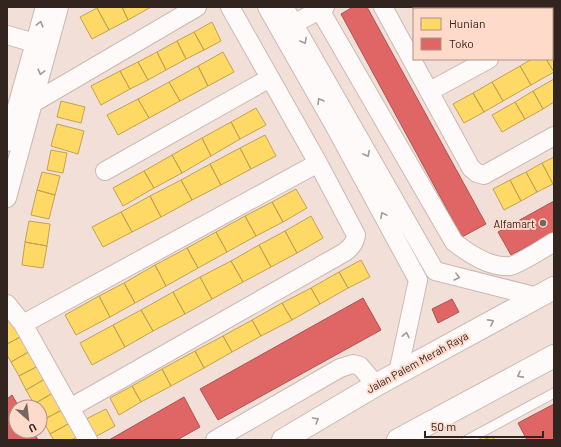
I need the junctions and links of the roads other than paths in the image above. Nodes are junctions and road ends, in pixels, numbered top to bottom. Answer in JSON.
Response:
{"nodes":[{"id":1,"x":45,"y":7,"type":"edge"},
{"id":2,"x":59,"y":7,"type":"edge"},
{"id":3,"x":197,"y":7,"type":"edge"},
{"id":4,"x":230,"y":7,"type":"edge"},
{"id":5,"x":383,"y":7,"type":"edge"},
{"id":6,"x":323,"y":8,"type":"edge"},
{"id":7,"x":279,"y":9,"type":"edge"},
{"id":8,"x":287,"y":27,"type":"junction"},
{"id":9,"x":7,"y":35,"type":"edge"},
{"id":10,"x":41,"y":45,"type":"junction"},
{"id":11,"x":487,"y":60,"type":"edge"},
{"id":12,"x":270,"y":78,"type":"junction"},
{"id":13,"x":430,"y":91,"type":"junction"},
{"id":14,"x":25,"y":103,"type":"junction"},
{"id":15,"x":554,"y":136,"type":"edge"},
{"id":16,"x":7,"y":142,"type":"edge"},
{"id":17,"x":318,"y":163,"type":"junction"},
{"id":18,"x":105,"y":171,"type":"dead end"},
{"id":19,"x":381,"y":194,"type":"junction"},
{"id":20,"x":7,"y":198,"type":"edge"},
{"id":21,"x":554,"y":242,"type":"edge"},
{"id":22,"x":435,"y":271,"type":"junction"},
{"id":23,"x":418,"y":280,"type":"junction"},
{"id":24,"x":546,"y":292,"type":"edge"},
{"id":25,"x":7,"y":304,"type":"edge"},
{"id":26,"x":23,"y":324,"type":"junction"},
{"id":27,"x":554,"y":356,"type":"edge"},
{"id":28,"x":398,"y":373,"type":"junction"},
{"id":29,"x":376,"y":385,"type":"junction"},
{"id":30,"x":554,"y":393,"type":"edge"},
{"id":31,"x":70,"y":408,"type":"junction"},
{"id":32,"x":88,"y":440,"type":"edge"},
{"id":33,"x":215,"y":440,"type":"edge"},
{"id":34,"x":284,"y":440,"type":"edge"},
{"id":35,"x":398,"y":440,"type":"edge"},
{"id":36,"x":467,"y":440,"type":"edge"}],
"edges":[{"from":10,"to":1,"type":"street","one_way":true},
{"from":2,"to":10,"type":"street"},
{"from":3,"to":14,"type":"street"},
{"from":4,"to":12,"type":"street"},
{"from":5,"to":13,"type":"street"},
{"from":6,"to":8,"type":"street"},
{"from":6,"to":21,"type":"street"},
{"from":7,"to":8,"type":"street"},
{"from":8,"to":19,"type":"street"},
{"from":9,"to":10,"type":"street"},
{"from":10,"to":14,"type":"street"},
{"from":11,"to":13,"type":"street"},
{"from":12,"to":17,"type":"street"},
{"from":12,"to":18,"type":"street"},
{"from":13,"to":15,"type":"street"},
{"from":14,"to":16,"type":"street"},
{"from":14,"to":20,"type":"street"},
{"from":17,"to":26,"type":"street"},
{"from":17,"to":31,"type":"street"},
{"from":19,"to":22,"type":"street"},
{"from":23,"to":19,"type":"street","one_way":true},
{"from":22,"to":23,"type":"street"},
{"from":22,"to":24,"type":"street","one_way":true},
{"from":28,"to":23,"type":"street","one_way":true},
{"from":28,"to":24,"type":"street","name":"Jalan Palem Merah Raya","one_way":true},
{"from":25,"to":26,"type":"street"},
{"from":26,"to":31,"type":"street"},
{"from":27,"to":35,"type":"street","one_way":true},
{"from":28,"to":29,"type":"street","name":"Jalan Palem Merah Raya"},
{"from":29,"to":33,"type":"street"},
{"from":34,"to":29,"type":"street","name":"Jalan Palem Merah Raya","one_way":true},
{"from":30,"to":36,"type":"lane"},
{"from":31,"to":32,"type":"street"}]}
